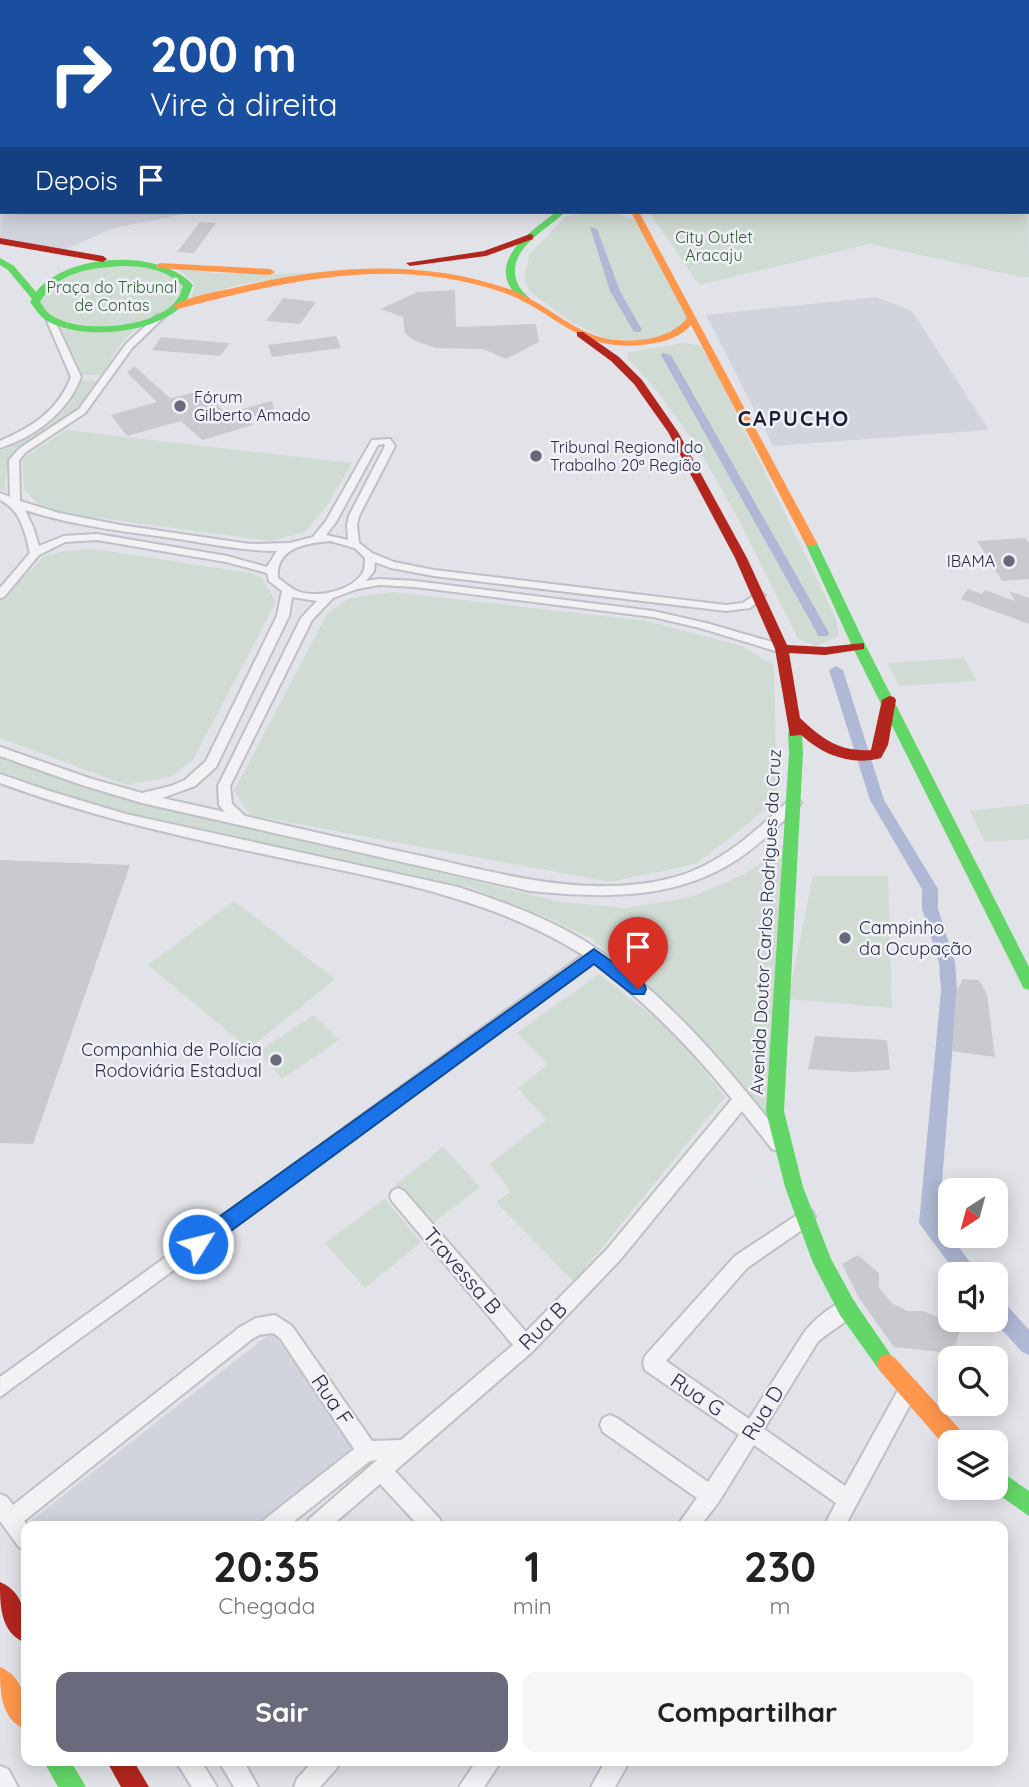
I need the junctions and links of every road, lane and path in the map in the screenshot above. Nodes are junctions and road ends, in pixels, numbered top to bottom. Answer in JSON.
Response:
{"nodes":[{"id":1,"x":562,"y":214,"type":"edge"},
{"id":2,"x":638,"y":216,"type":"edge"},
{"id":3,"x":530,"y":237,"type":"junction"},
{"id":4,"x":0,"y":241,"type":"edge"},
{"id":5,"x":0,"y":261,"type":"edge"},
{"id":6,"x":125,"y":262,"type":"junction"},
{"id":7,"x":160,"y":266,"type":"junction"},
{"id":8,"x":367,"y":269,"type":"junction"},
{"id":9,"x":36,"y":298,"type":"junction"},
{"id":10,"x":526,"y":300,"type":"junction"},
{"id":11,"x":178,"y":306,"type":"junction"},
{"id":12,"x":160,"y":317,"type":"junction"},
{"id":13,"x":693,"y":317,"type":"junction"},
{"id":14,"x":51,"y":321,"type":"junction"},
{"id":15,"x":580,"y":334,"type":"junction"},
{"id":16,"x":0,"y":446,"type":"edge"},
{"id":17,"x":0,"y":496,"type":"edge"},
{"id":18,"x":15,"y":503,"type":"junction"},
{"id":19,"x":317,"y":539,"type":"junction"},
{"id":20,"x":355,"y":543,"type":"junction"},
{"id":21,"x":290,"y":546,"type":"junction"},
{"id":22,"x":35,"y":553,"type":"junction"},
{"id":23,"x":370,"y":556,"type":"junction"},
{"id":24,"x":271,"y":571,"type":"junction"},
{"id":25,"x":359,"y":586,"type":"junction"},
{"id":26,"x":287,"y":591,"type":"junction"},
{"id":27,"x":0,"y":595,"type":"edge"},
{"id":28,"x":759,"y":595,"type":"junction"},
{"id":29,"x":329,"y":596,"type":"junction"},
{"id":30,"x":859,"y":646,"type":"junction"},
{"id":31,"x":782,"y":649,"type":"junction"},
{"id":32,"x":889,"y":701,"type":"junction"},
{"id":33,"x":794,"y":721,"type":"junction"},
{"id":34,"x":0,"y":751,"type":"edge"},
{"id":35,"x":0,"y":778,"type":"edge"},
{"id":36,"x":142,"y":798,"type":"junction"},
{"id":37,"x":794,"y":803,"type":"junction"},
{"id":38,"x":241,"y":821,"type":"junction"},
{"id":39,"x":594,"y":955,"type":"junction"},
{"id":40,"x":1029,"y":983,"type":"edge"},
{"id":41,"x":742,"y":1099,"type":"junction"},
{"id":42,"x":782,"y":1149,"type":"junction"},
{"id":43,"x":398,"y":1196,"type":"dead end"},
{"id":44,"x":806,"y":1217,"type":"junction"},
{"id":45,"x":847,"y":1308,"type":"junction"},
{"id":46,"x":526,"y":1346,"type":"junction"},
{"id":47,"x":0,"y":1388,"type":"edge"},
{"id":48,"x":909,"y":1391,"type":"junction"},
{"id":49,"x":610,"y":1425,"type":"dead end"},
{"id":50,"x":945,"y":1430,"type":"edge"},
{"id":51,"x":752,"y":1432,"type":"junction"},
{"id":52,"x":401,"y":1450,"type":"junction"},
{"id":53,"x":367,"y":1451,"type":"junction"},
{"id":54,"x":380,"y":1469,"type":"junction"},
{"id":55,"x":1008,"y":1488,"type":"edge"},
{"id":56,"x":711,"y":1496,"type":"junction"},
{"id":57,"x":849,"y":1500,"type":"junction"},
{"id":58,"x":1029,"y":1505,"type":"edge"},
{"id":59,"x":6,"y":1512,"type":"edge"},
{"id":60,"x":278,"y":1521,"type":"edge"},
{"id":61,"x":322,"y":1521,"type":"edge"},
{"id":62,"x":428,"y":1521,"type":"edge"},
{"id":63,"x":691,"y":1521,"type":"edge"},
{"id":64,"x":837,"y":1521,"type":"edge"},
{"id":65,"x":21,"y":1533,"type":"edge"},
{"id":66,"x":0,"y":1594,"type":"edge"},
{"id":67,"x":21,"y":1625,"type":"edge"},
{"id":68,"x":0,"y":1679,"type":"edge"},
{"id":69,"x":21,"y":1710,"type":"edge"},
{"id":70,"x":59,"y":1766,"type":"edge"},
{"id":71,"x":122,"y":1766,"type":"edge"},
{"id":72,"x":190,"y":1766,"type":"edge"},
{"id":73,"x":233,"y":1766,"type":"edge"},
{"id":74,"x":324,"y":1766,"type":"edge"},
{"id":75,"x":486,"y":1766,"type":"edge"},
{"id":76,"x":615,"y":1766,"type":"edge"},
{"id":77,"x":0,"y":1777,"type":"edge"},
{"id":78,"x":7,"y":1787,"type":"edge"},
{"id":79,"x":73,"y":1787,"type":"edge"},
{"id":80,"x":136,"y":1787,"type":"edge"},
{"id":81,"x":206,"y":1787,"type":"edge"},
{"id":82,"x":247,"y":1787,"type":"edge"},
{"id":83,"x":305,"y":1787,"type":"edge"},
{"id":84,"x":470,"y":1787,"type":"edge"},
{"id":85,"x":602,"y":1787,"type":"edge"}],
"edges":[{"from":1,"to":3,"type":"main road"},
{"from":2,"to":13,"type":"main road"},
{"from":3,"to":8,"type":"main road"},
{"from":3,"to":10,"type":"main road"},
{"from":4,"to":6,"type":"main road"},
{"from":5,"to":9,"type":"main road"},
{"from":6,"to":7,"type":"main road"},
{"from":6,"to":9,"type":"main road"},
{"from":7,"to":8,"type":"main road"},
{"from":7,"to":11,"type":"main road"},
{"from":8,"to":10,"type":"main road","name":"Avenida Doutor Carlos Rodrigues da Cruz"},
{"from":8,"to":11,"type":"main road"},
{"from":9,"to":14,"type":"main road"},
{"from":10,"to":15,"type":"main road","name":"Avenida Doutor Carlos Rodrigues da Cruz"},
{"from":11,"to":12,"type":"main road"},
{"from":12,"to":14,"type":"main road"},
{"from":12,"to":18,"type":"street"},
{"from":13,"to":15,"type":"main road"},
{"from":13,"to":30,"type":"main road"},
{"from":14,"to":16,"type":"street"},
{"from":15,"to":28,"type":"main road","name":"Avenida Doutor Carlos Rodrigues da Cruz"},
{"from":17,"to":18,"type":"street"},
{"from":18,"to":21,"type":"street"},
{"from":18,"to":22,"type":"street"},
{"from":19,"to":20,"type":"street"},
{"from":19,"to":20,"type":"street"},
{"from":19,"to":21,"type":"street"},
{"from":20,"to":23,"type":"street"},
{"from":21,"to":24,"type":"street"},
{"from":22,"to":24,"type":"street"},
{"from":22,"to":27,"type":"street"},
{"from":23,"to":25,"type":"street"},
{"from":23,"to":28,"type":"street"},
{"from":24,"to":26,"type":"street"},
{"from":25,"to":29,"type":"street"},
{"from":25,"to":31,"type":"street"},
{"from":26,"to":29,"type":"street"},
{"from":26,"to":36,"type":"street"},
{"from":28,"to":31,"type":"main road","name":"Avenida Doutor Carlos Rodrigues da Cruz"},
{"from":29,"to":38,"type":"street"},
{"from":30,"to":31,"type":"main road"},
{"from":30,"to":32,"type":"main road"},
{"from":31,"to":33,"type":"main road","name":"Avenida Doutor Carlos Rodrigues da Cruz"},
{"from":32,"to":33,"type":"main road"},
{"from":32,"to":40,"type":"main road"},
{"from":33,"to":37,"type":"main road","name":"Avenida Doutor Carlos Rodrigues da Cruz"},
{"from":34,"to":36,"type":"street"},
{"from":35,"to":39,"type":"street"},
{"from":36,"to":38,"type":"street"},
{"from":37,"to":38,"type":"street"},
{"from":37,"to":42,"type":"main road","name":"Avenida Doutor Carlos Rodrigues da Cruz"},
{"from":39,"to":41,"type":"street"},
{"from":39,"to":47,"type":"street"},
{"from":41,"to":42,"type":"street"},
{"from":41,"to":46,"type":"street","name":"Rua B"},
{"from":42,"to":44,"type":"main road","name":"Avenida Doutor Carlos Rodrigues da Cruz"},
{"from":43,"to":46,"type":"street","name":"Travessa B"},
{"from":44,"to":45,"type":"main road","name":"Avenida Doutor Carlos Rodrigues da Cruz"},
{"from":44,"to":51,"type":"street","name":"Rua G"},
{"from":45,"to":48,"type":"main road","name":"Avenida Doutor Carlos Rodrigues da Cruz"},
{"from":45,"to":51,"type":"street","name":"Rua D"},
{"from":46,"to":52,"type":"street","name":"Rua B"},
{"from":48,"to":50,"type":"main road","name":"Avenida Doutor Carlos Rodrigues da Cruz"},
{"from":48,"to":57,"type":"street"},
{"from":49,"to":56,"type":"street"},
{"from":51,"to":56,"type":"street","name":"Rua D"},
{"from":51,"to":57,"type":"street","name":"Rua G"},
{"from":52,"to":53,"type":"street"},
{"from":52,"to":54,"type":"street","name":"Rua B"},
{"from":53,"to":59,"type":"street","name":"Rua F"},
{"from":53,"to":60,"type":"street"},
{"from":54,"to":61,"type":"street","name":"Rua B"},
{"from":54,"to":62,"type":"street"},
{"from":55,"to":58,"type":"main road"},
{"from":56,"to":63,"type":"street","name":"Rua D"},
{"from":57,"to":64,"type":"street"},
{"from":59,"to":65,"type":"street"},
{"from":66,"to":67,"type":"main road"},
{"from":68,"to":69,"type":"main road"},
{"from":70,"to":79,"type":"main road"},
{"from":71,"to":80,"type":"main road"},
{"from":72,"to":81,"type":"street"},
{"from":73,"to":82,"type":"street"},
{"from":74,"to":83,"type":"street"},
{"from":75,"to":84,"type":"street"},
{"from":76,"to":85,"type":"street"},
{"from":77,"to":78,"type":"street"}]}
